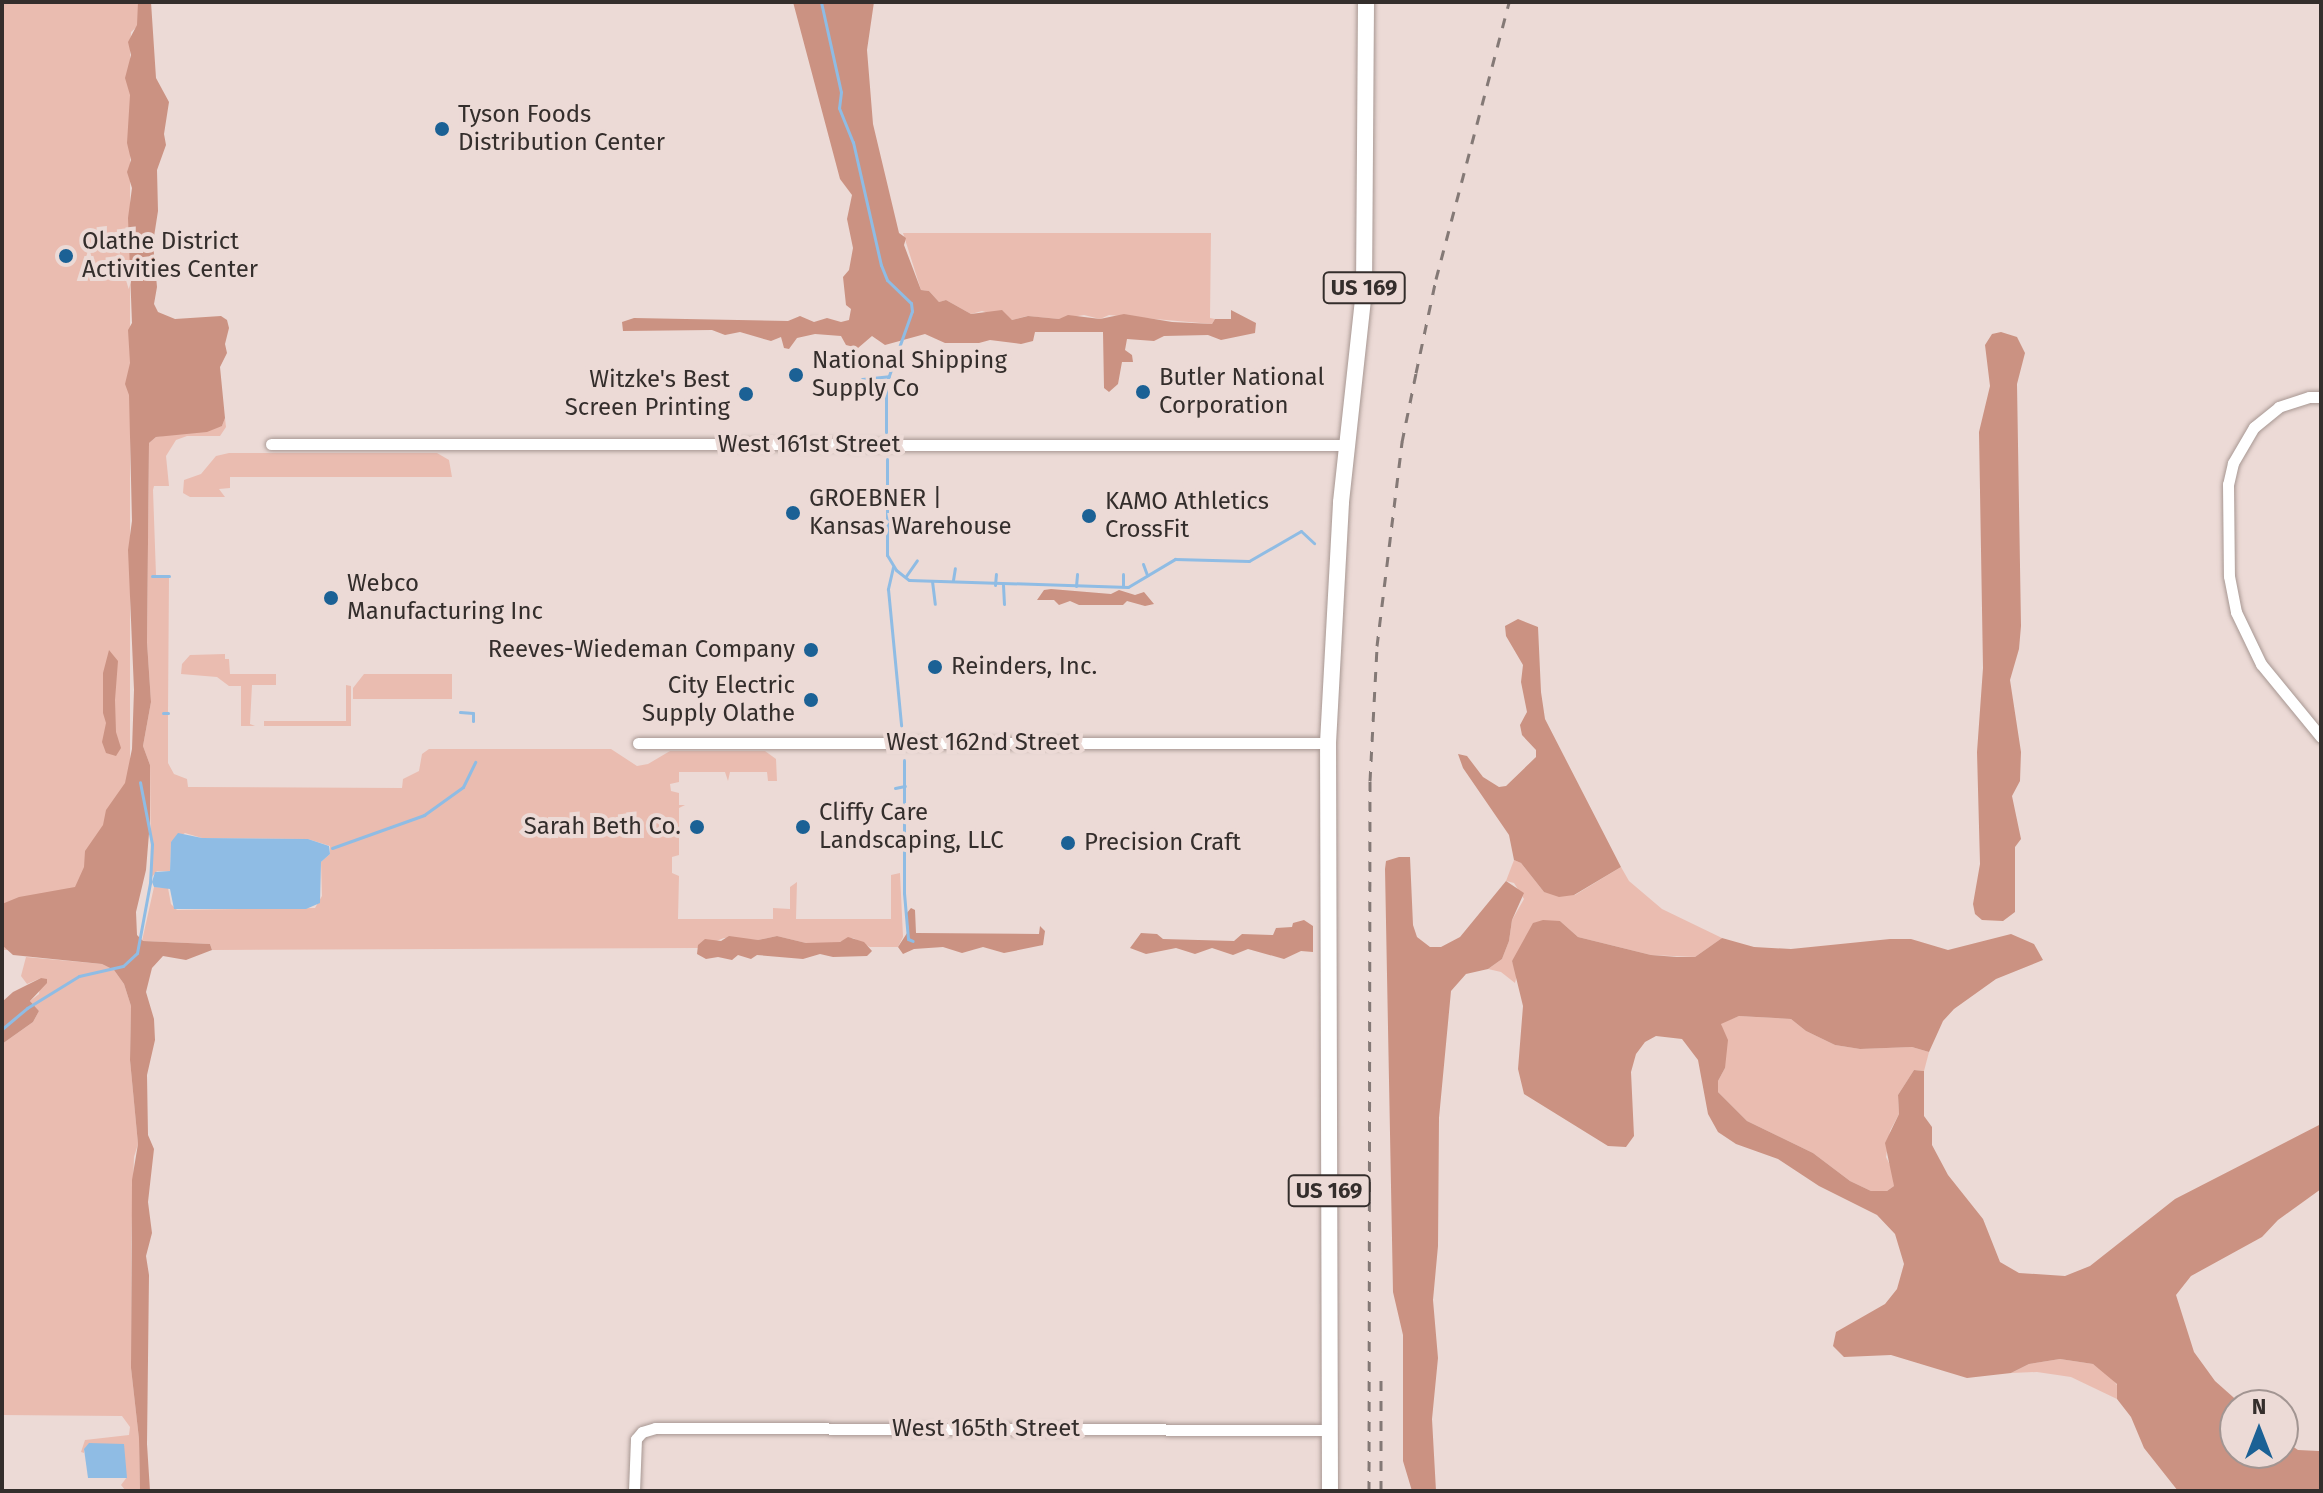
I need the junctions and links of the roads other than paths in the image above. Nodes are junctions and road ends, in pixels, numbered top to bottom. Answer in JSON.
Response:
{"nodes":[{"id":1,"x":1366,"y":2,"type":"edge"},
{"id":2,"x":2321,"y":397,"type":"edge"},
{"id":3,"x":271,"y":444,"type":"dead end"},
{"id":4,"x":1347,"y":445,"type":"junction"},
{"id":5,"x":2321,"y":737,"type":"edge"},
{"id":6,"x":638,"y":743,"type":"dead end"},
{"id":7,"x":1328,"y":743,"type":"junction"},
{"id":8,"x":1330,"y":1430,"type":"junction"},
{"id":9,"x":634,"y":1491,"type":"edge"},
{"id":10,"x":1330,"y":1491,"type":"edge"}],
"edges":[{"from":1,"to":4,"type":"highway","number":"US 169"},
{"from":2,"to":5,"type":"street"},
{"from":3,"to":4,"type":"street","name":"West 161st Street"},
{"from":4,"to":7,"type":"highway","number":"US 169"},
{"from":6,"to":7,"type":"street","name":"West 162nd Street"},
{"from":7,"to":8,"type":"highway","number":"US 169"},
{"from":8,"to":9,"type":"street","name":"West 165th Street"},
{"from":8,"to":10,"type":"highway","number":"US 169"}]}
